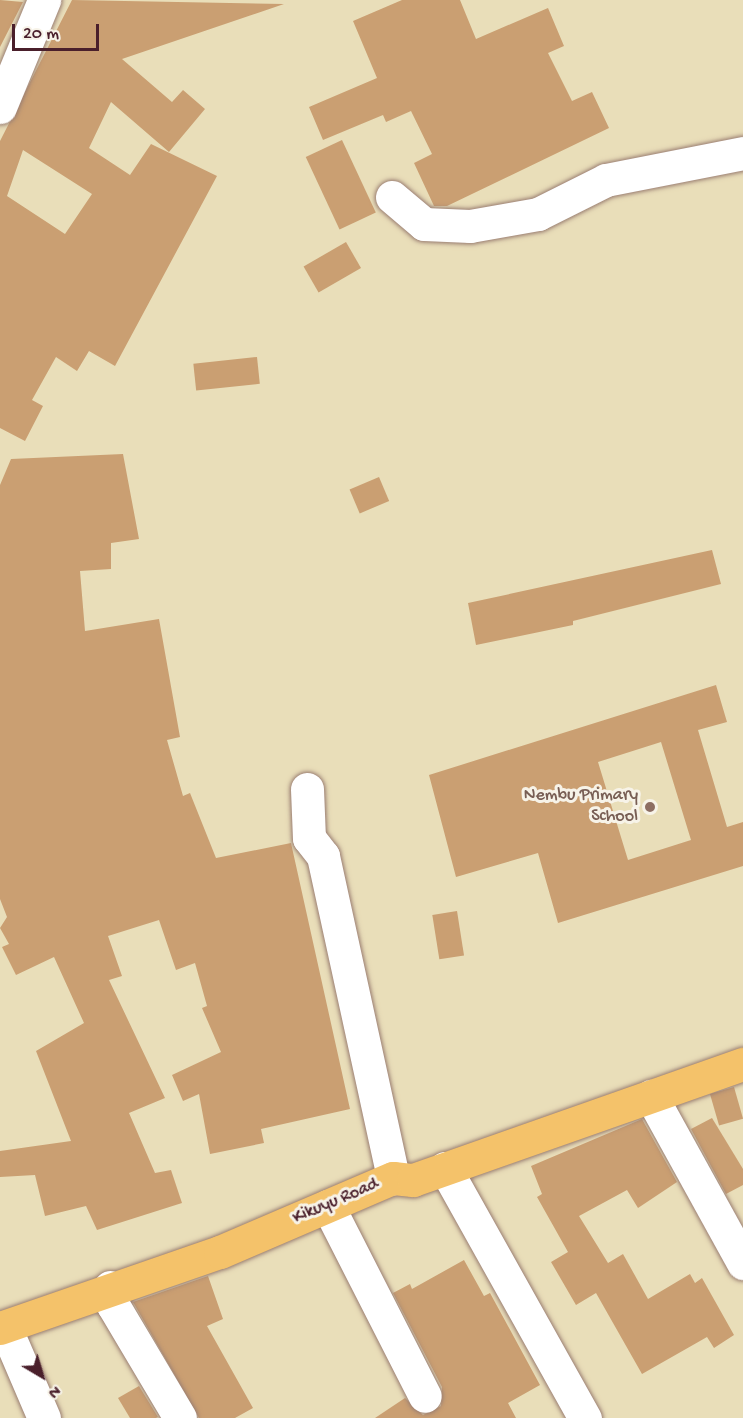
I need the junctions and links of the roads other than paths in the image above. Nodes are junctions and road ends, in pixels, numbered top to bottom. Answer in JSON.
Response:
{"nodes":[{"id":1,"x":44,"y":0,"type":"edge"},
{"id":2,"x":0,"y":107,"type":"edge"},
{"id":3,"x":743,"y":153,"type":"edge"},
{"id":4,"x":392,"y":197,"type":"dead end"},
{"id":5,"x":307,"y":789,"type":"dead end"},
{"id":6,"x":741,"y":1068,"type":"edge"},
{"id":7,"x":651,"y":1096,"type":"junction"},
{"id":8,"x":445,"y":1168,"type":"junction"},
{"id":9,"x":393,"y":1178,"type":"junction"},
{"id":10,"x":328,"y":1206,"type":"junction"},
{"id":11,"x":743,"y":1263,"type":"edge"},
{"id":12,"x":110,"y":1287,"type":"junction"},
{"id":13,"x":3,"y":1328,"type":"edge"},
{"id":14,"x":425,"y":1396,"type":"dead end"},
{"id":15,"x":44,"y":1418,"type":"edge"},
{"id":16,"x":180,"y":1418,"type":"edge"},
{"id":17,"x":585,"y":1418,"type":"edge"}],
"edges":[{"from":1,"to":2,"type":"street"},
{"from":3,"to":4,"type":"street"},
{"from":5,"to":9,"type":"street"},
{"from":6,"to":7,"type":"main road","name":"Kikuyu Road"},
{"from":7,"to":8,"type":"main road","name":"Kikuyu Road"},
{"from":7,"to":11,"type":"street"},
{"from":8,"to":9,"type":"main road","name":"Kikuyu Road"},
{"from":8,"to":17,"type":"street"},
{"from":9,"to":10,"type":"main road","name":"Kikuyu Road"},
{"from":10,"to":12,"type":"main road","name":"Kikuyu Road"},
{"from":10,"to":14,"type":"street"},
{"from":12,"to":13,"type":"main road","name":"Kikuyu Road"},
{"from":12,"to":16,"type":"street"},
{"from":13,"to":15,"type":"street"}]}
